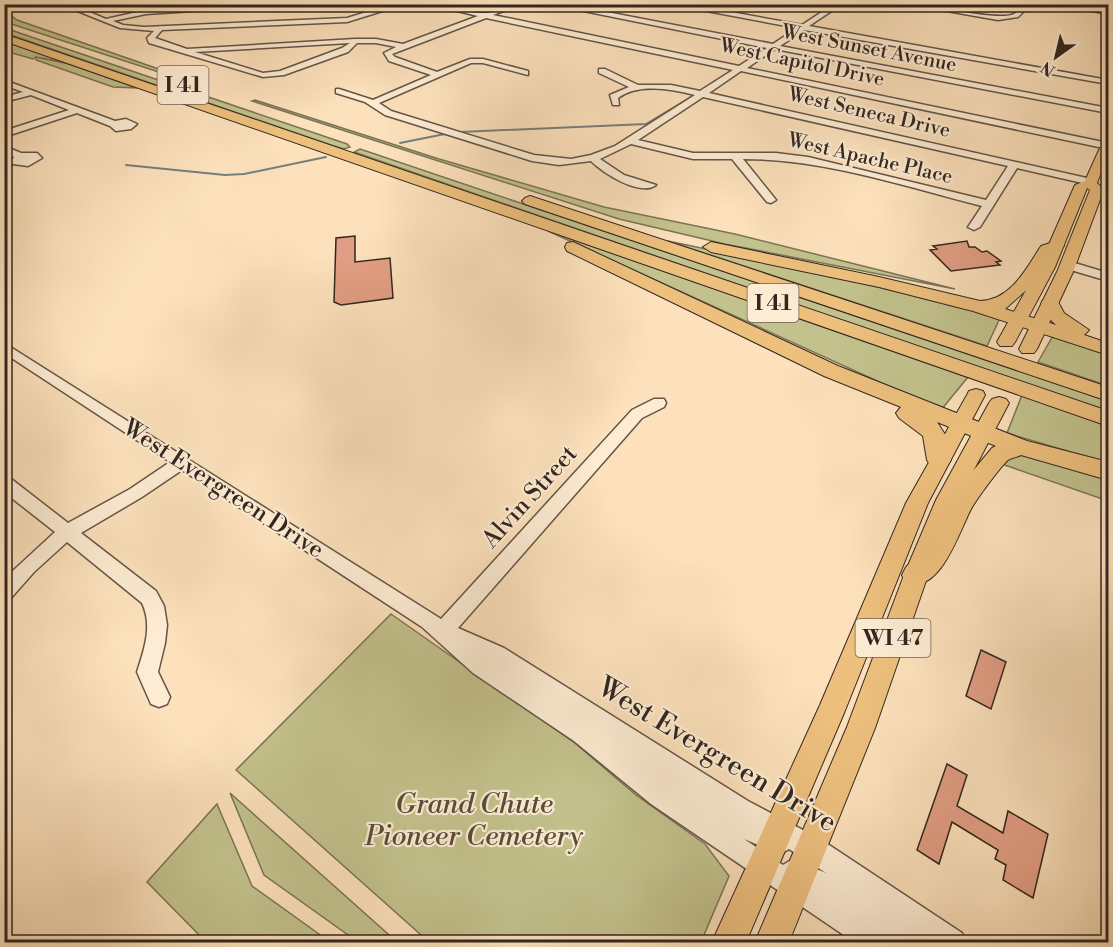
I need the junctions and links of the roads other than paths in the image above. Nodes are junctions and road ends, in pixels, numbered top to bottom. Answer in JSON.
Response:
{"nodes":[{"id":1,"x":63,"y":4,"type":"edge"},
{"id":2,"x":92,"y":4,"type":"edge"},
{"id":3,"x":300,"y":4,"type":"edge"},
{"id":4,"x":402,"y":4,"type":"edge"},
{"id":5,"x":431,"y":4,"type":"edge"},
{"id":6,"x":519,"y":4,"type":"edge"},
{"id":7,"x":552,"y":4,"type":"edge"},
{"id":8,"x":672,"y":4,"type":"edge"},
{"id":9,"x":839,"y":4,"type":"edge"},
{"id":10,"x":910,"y":4,"type":"edge"},
{"id":11,"x":1028,"y":4,"type":"edge"},
{"id":12,"x":1060,"y":4,"type":"edge"},
{"id":13,"x":73,"y":9,"type":"junction"},
{"id":14,"x":1108,"y":12,"type":"edge"},
{"id":15,"x":488,"y":16,"type":"junction"},
{"id":16,"x":105,"y":21,"type":"junction"},
{"id":17,"x":4,"y":25,"type":"edge"},
{"id":18,"x":805,"y":28,"type":"junction"},
{"id":19,"x":159,"y":29,"type":"junction"},
{"id":20,"x":4,"y":37,"type":"edge"},
{"id":21,"x":355,"y":40,"type":"junction"},
{"id":22,"x":401,"y":46,"type":"junction"},
{"id":23,"x":774,"y":47,"type":"junction"},
{"id":24,"x":185,"y":51,"type":"junction"},
{"id":25,"x":127,"y":66,"type":"dead end"},
{"id":26,"x":741,"y":69,"type":"junction"},
{"id":27,"x":602,"y":71,"type":"dead end"},
{"id":28,"x":525,"y":73,"type":"dead end"},
{"id":29,"x":438,"y":75,"type":"junction"},
{"id":30,"x":4,"y":82,"type":"edge"},
{"id":31,"x":1108,"y":82,"type":"edge"},
{"id":32,"x":638,"y":88,"type":"junction"},
{"id":33,"x":339,"y":91,"type":"dead end"},
{"id":34,"x":32,"y":92,"type":"junction"},
{"id":35,"x":704,"y":93,"type":"junction"},
{"id":36,"x":4,"y":100,"type":"edge"},
{"id":37,"x":372,"y":103,"type":"junction"},
{"id":38,"x":615,"y":103,"type":"dead end"},
{"id":39,"x":77,"y":110,"type":"junction"},
{"id":40,"x":1108,"y":111,"type":"edge"},
{"id":41,"x":114,"y":124,"type":"dead end"},
{"id":42,"x":4,"y":134,"type":"edge"},
{"id":43,"x":630,"y":141,"type":"junction"},
{"id":44,"x":1108,"y":144,"type":"edge"},
{"id":45,"x":4,"y":149,"type":"edge"},
{"id":46,"x":20,"y":156,"type":"dead end"},
{"id":47,"x":739,"y":156,"type":"junction"},
{"id":48,"x":594,"y":159,"type":"junction"},
{"id":49,"x":1014,"y":165,"type":"junction"},
{"id":50,"x":1091,"y":183,"type":"junction"},
{"id":51,"x":437,"y":186,"type":"junction"},
{"id":52,"x":651,"y":186,"type":"dead end"},
{"id":53,"x":516,"y":196,"type":"dead end"},
{"id":54,"x":771,"y":200,"type":"dead end"},
{"id":55,"x":537,"y":203,"type":"junction"},
{"id":56,"x":988,"y":204,"type":"junction"},
{"id":57,"x":974,"y":226,"type":"dead end"},
{"id":58,"x":1056,"y":246,"type":"junction"},
{"id":59,"x":1068,"y":265,"type":"junction"},
{"id":60,"x":1108,"y":277,"type":"edge"},
{"id":61,"x":1050,"y":304,"type":"junction"},
{"id":62,"x":980,"y":307,"type":"junction"},
{"id":63,"x":1028,"y":322,"type":"junction"},
{"id":64,"x":1006,"y":342,"type":"dead end"},
{"id":65,"x":1108,"y":342,"type":"edge"},
{"id":66,"x":4,"y":347,"type":"edge"},
{"id":67,"x":1028,"y":349,"type":"dead end"},
{"id":68,"x":1108,"y":349,"type":"edge"},
{"id":69,"x":831,"y":371,"type":"junction"},
{"id":70,"x":1108,"y":394,"type":"edge"},
{"id":71,"x":976,"y":395,"type":"dead end"},
{"id":72,"x":659,"y":403,"type":"dead end"},
{"id":73,"x":999,"y":403,"type":"dead end"},
{"id":74,"x":1108,"y":419,"type":"edge"},
{"id":75,"x":959,"y":423,"type":"junction"},
{"id":76,"x":984,"y":433,"type":"junction"},
{"id":77,"x":1020,"y":447,"type":"junction"},
{"id":78,"x":939,"y":460,"type":"junction"},
{"id":79,"x":181,"y":462,"type":"junction"},
{"id":80,"x":1108,"y":471,"type":"edge"},
{"id":81,"x":4,"y":482,"type":"edge"},
{"id":82,"x":69,"y":532,"type":"junction"},
{"id":83,"x":916,"y":575,"type":"junction"},
{"id":84,"x":4,"y":592,"type":"edge"},
{"id":85,"x":442,"y":631,"type":"junction"},
{"id":86,"x":159,"y":697,"type":"dead end"},
{"id":87,"x":772,"y":845,"type":"junction"},
{"id":88,"x":802,"y":870,"type":"junction"},
{"id":89,"x":729,"y":942,"type":"edge"},
{"id":90,"x":772,"y":942,"type":"edge"},
{"id":91,"x":876,"y":942,"type":"edge"},
{"id":92,"x":917,"y":942,"type":"edge"},
{"id":93,"x":953,"y":942,"type":"edge"}],
"edges":[{"from":1,"to":13,"type":"street"},
{"from":2,"to":13,"type":"street"},
{"from":3,"to":16,"type":"street"},
{"from":4,"to":19,"type":"street"},
{"from":5,"to":15,"type":"street","name":"West Capitol Drive"},
{"from":6,"to":15,"type":"street"},
{"from":7,"to":23,"type":"street","name":"West Sunset Avenue"},
{"from":8,"to":18,"type":"street"},
{"from":9,"to":18,"type":"street"},
{"from":10,"to":11,"type":"street"},
{"from":12,"to":14,"type":"street"},
{"from":13,"to":16,"type":"street"},
{"from":15,"to":22,"type":"street"},
{"from":15,"to":26,"type":"street","name":"West Capitol Drive"},
{"from":16,"to":19,"type":"street"},
{"from":17,"to":25,"type":"highway","number":"I 41"},
{"from":18,"to":23,"type":"street"},
{"from":18,"to":31,"type":"street"},
{"from":19,"to":24,"type":"street"},
{"from":20,"to":51,"type":"highway","number":"I 41"},
{"from":21,"to":22,"type":"street"},
{"from":21,"to":24,"type":"street"},
{"from":21,"to":24,"type":"street"},
{"from":22,"to":29,"type":"street"},
{"from":23,"to":26,"type":"street"},
{"from":23,"to":40,"type":"street","name":"West Sunset Avenue"},
{"from":26,"to":35,"type":"street"},
{"from":26,"to":44,"type":"street","name":"West Capitol Drive"},
{"from":27,"to":32,"type":"street"},
{"from":28,"to":29,"type":"street"},
{"from":29,"to":37,"type":"street"},
{"from":30,"to":34,"type":"street"},
{"from":32,"to":35,"type":"street","name":"West Seneca Drive"},
{"from":32,"to":38,"type":"street"},
{"from":33,"to":37,"type":"street"},
{"from":34,"to":36,"type":"street"},
{"from":34,"to":39,"type":"street"},
{"from":35,"to":43,"type":"street"},
{"from":35,"to":49,"type":"street","name":"West Seneca Drive"},
{"from":37,"to":48,"type":"street"},
{"from":39,"to":41,"type":"street"},
{"from":39,"to":42,"type":"street"},
{"from":43,"to":47,"type":"street","name":"West Apache Place"},
{"from":43,"to":48,"type":"street"},
{"from":44,"to":50,"type":"main road"},
{"from":45,"to":46,"type":"street"},
{"from":47,"to":54,"type":"street"},
{"from":47,"to":56,"type":"street","name":"West Apache Place"},
{"from":48,"to":52,"type":"street"},
{"from":49,"to":50,"type":"street","name":"West Seneca Drive"},
{"from":49,"to":56,"type":"street"},
{"from":50,"to":58,"type":"main road"},
{"from":50,"to":59,"type":"main road"},
{"from":51,"to":69,"type":"highway"},
{"from":51,"to":74,"type":"highway","number":"I 41"},
{"from":53,"to":55,"type":"highway","number":"I 41"},
{"from":55,"to":62,"type":"highway"},
{"from":55,"to":70,"type":"highway","number":"I 41"},
{"from":56,"to":57,"type":"street"},
{"from":58,"to":62,"type":"highway"},
{"from":58,"to":63,"type":"main road"},
{"from":59,"to":60,"type":"street"},
{"from":59,"to":61,"type":"main road"},
{"from":61,"to":63,"type":"main road"},
{"from":61,"to":65,"type":"highway"},
{"from":62,"to":63,"type":"highway"},
{"from":63,"to":64,"type":"main road"},
{"from":63,"to":67,"type":"main road"},
{"from":63,"to":68,"type":"highway"},
{"from":66,"to":79,"type":"street","name":"West Evergreen Drive"},
{"from":69,"to":75,"type":"highway"},
{"from":69,"to":78,"type":"highway"},
{"from":71,"to":75,"type":"main road","number":"WI 47"},
{"from":72,"to":85,"type":"street","name":"Alvin Street"},
{"from":73,"to":76,"type":"main road","number":"WI 47"},
{"from":75,"to":76,"type":"highway"},
{"from":75,"to":78,"type":"main road","number":"WI 47"},
{"from":76,"to":77,"type":"highway"},
{"from":76,"to":83,"type":"main road","number":"WI 47"},
{"from":77,"to":80,"type":"highway"},
{"from":77,"to":83,"type":"highway"},
{"from":78,"to":87,"type":"main road","number":"WI 47"},
{"from":79,"to":82,"type":"street"},
{"from":79,"to":85,"type":"street","name":"West Evergreen Drive"},
{"from":81,"to":82,"type":"street"},
{"from":82,"to":84,"type":"street"},
{"from":82,"to":86,"type":"street"},
{"from":83,"to":88,"type":"main road","number":"WI 47"},
{"from":85,"to":87,"type":"street","name":"West Evergreen Drive"},
{"from":85,"to":87,"type":"street","name":"West Evergreen Drive"},
{"from":87,"to":88,"type":"street","name":"West Evergreen Drive"},
{"from":87,"to":88,"type":"street"},
{"from":87,"to":89,"type":"main road","number":"WI 47"},
{"from":88,"to":90,"type":"main road","number":"WI 47"},
{"from":88,"to":91,"type":"street","name":"West Evergreen Drive"},
{"from":88,"to":92,"type":"street"},
{"from":88,"to":93,"type":"street","name":"West Evergreen Drive"}]}
